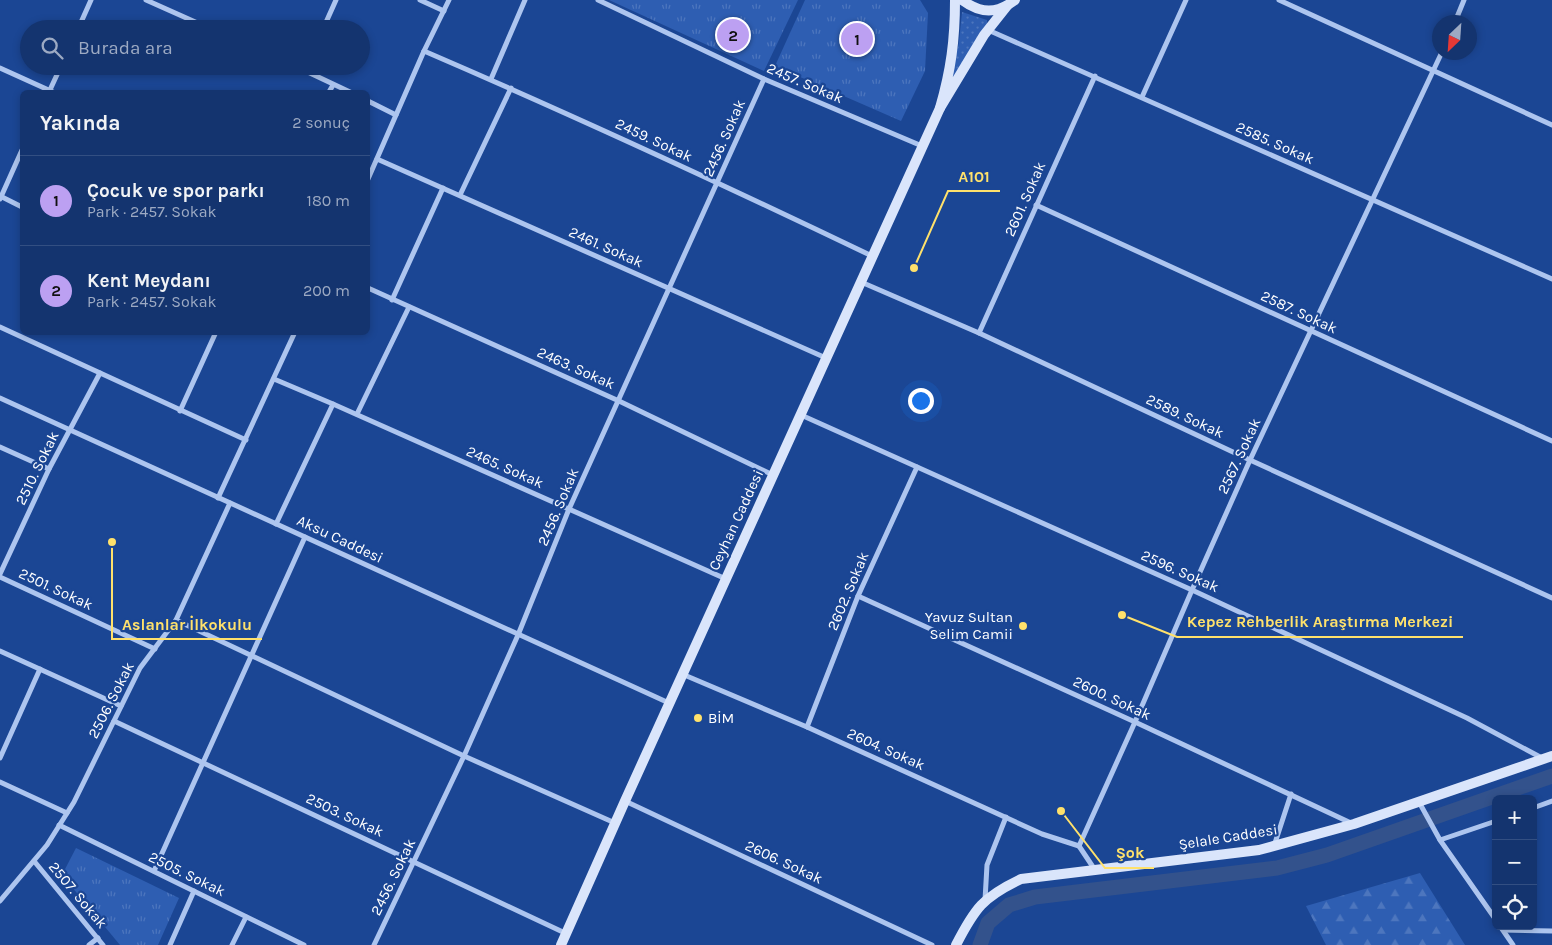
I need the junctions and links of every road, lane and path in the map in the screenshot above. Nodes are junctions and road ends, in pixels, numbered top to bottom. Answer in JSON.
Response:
{"nodes":[{"id":1,"x":91,"y":0,"type":"edge"},
{"id":2,"x":146,"y":0,"type":"edge"},
{"id":3,"x":336,"y":0,"type":"edge"},
{"id":4,"x":420,"y":0,"type":"edge"},
{"id":5,"x":449,"y":0,"type":"edge"},
{"id":6,"x":525,"y":0,"type":"edge"},
{"id":7,"x":598,"y":0,"type":"edge"},
{"id":8,"x":955,"y":0,"type":"edge"},
{"id":9,"x":962,"y":0,"type":"edge"},
{"id":10,"x":1186,"y":0,"type":"edge"},
{"id":11,"x":1279,"y":0,"type":"edge"},
{"id":12,"x":1464,"y":0,"type":"edge"},
{"id":13,"x":1011,"y":3,"type":"edge"},
{"id":14,"x":444,"y":11,"type":"junction"},
{"id":15,"x":1457,"y":15,"type":"edge"},
{"id":16,"x":82,"y":20,"type":"edge"},
{"id":17,"x":191,"y":20,"type":"edge"},
{"id":18,"x":327,"y":20,"type":"edge"},
{"id":19,"x":988,"y":30,"type":"junction"},
{"id":20,"x":424,"y":50,"type":"junction"},
{"id":21,"x":1439,"y":60,"type":"edge"},
{"id":22,"x":0,"y":68,"type":"edge"},
{"id":23,"x":1434,"y":72,"type":"junction"},
{"id":24,"x":57,"y":75,"type":"edge"},
{"id":25,"x":317,"y":75,"type":"edge"},
{"id":26,"x":1095,"y":76,"type":"junction"},
{"id":27,"x":491,"y":79,"type":"junction"},
{"id":28,"x":764,"y":79,"type":"junction"},
{"id":29,"x":333,"y":85,"type":"junction"},
{"id":30,"x":511,"y":88,"type":"junction"},
{"id":31,"x":46,"y":90,"type":"edge"},
{"id":32,"x":51,"y":90,"type":"edge"},
{"id":33,"x":330,"y":90,"type":"edge"},
{"id":34,"x":345,"y":90,"type":"edge"},
{"id":35,"x":1142,"y":96,"type":"junction"},
{"id":36,"x":370,"y":102,"type":"edge"},
{"id":37,"x":940,"y":108,"type":"junction"},
{"id":38,"x":396,"y":115,"type":"junction"},
{"id":39,"x":1552,"y":125,"type":"edge"},
{"id":40,"x":923,"y":146,"type":"junction"},
{"id":41,"x":20,"y":154,"type":"edge"},
{"id":42,"x":377,"y":159,"type":"junction"},
{"id":43,"x":370,"y":175,"type":"edge"},
{"id":44,"x":718,"y":183,"type":"junction"},
{"id":45,"x":443,"y":188,"type":"junction"},
{"id":46,"x":460,"y":195,"type":"junction"},
{"id":47,"x":0,"y":198,"type":"edge"},
{"id":48,"x":1374,"y":200,"type":"junction"},
{"id":49,"x":1036,"y":205,"type":"junction"},
{"id":50,"x":20,"y":206,"type":"edge"},
{"id":51,"x":873,"y":256,"type":"junction"},
{"id":52,"x":1552,"y":279,"type":"edge"},
{"id":53,"x":861,"y":282,"type":"junction"},
{"id":54,"x":370,"y":289,"type":"edge"},
{"id":55,"x":669,"y":289,"type":"junction"},
{"id":56,"x":392,"y":300,"type":"junction"},
{"id":57,"x":409,"y":307,"type":"junction"},
{"id":58,"x":0,"y":327,"type":"edge"},
{"id":59,"x":1310,"y":331,"type":"junction"},
{"id":60,"x":979,"y":333,"type":"junction"},
{"id":61,"x":215,"y":335,"type":"edge"},
{"id":62,"x":294,"y":335,"type":"edge"},
{"id":63,"x":826,"y":358,"type":"junction"},
{"id":64,"x":100,"y":374,"type":"junction"},
{"id":65,"x":274,"y":379,"type":"junction"},
{"id":66,"x":0,"y":398,"type":"edge"},
{"id":67,"x":619,"y":401,"type":"junction"},
{"id":68,"x":333,"y":404,"type":"junction"},
{"id":69,"x":180,"y":411,"type":"junction"},
{"id":70,"x":357,"y":414,"type":"junction"},
{"id":71,"x":800,"y":415,"type":"junction"},
{"id":72,"x":69,"y":429,"type":"junction"},
{"id":73,"x":246,"y":440,"type":"junction"},
{"id":74,"x":1552,"y":441,"type":"edge"},
{"id":75,"x":0,"y":447,"type":"edge"},
{"id":76,"x":1250,"y":460,"type":"junction"},
{"id":77,"x":917,"y":467,"type":"junction"},
{"id":78,"x":49,"y":470,"type":"junction"},
{"id":79,"x":773,"y":474,"type":"junction"},
{"id":80,"x":218,"y":498,"type":"junction"},
{"id":81,"x":230,"y":503,"type":"junction"},
{"id":82,"x":569,"y":509,"type":"junction"},
{"id":83,"x":276,"y":524,"type":"junction"},
{"id":84,"x":305,"y":537,"type":"junction"},
{"id":85,"x":0,"y":576,"type":"edge"},
{"id":86,"x":726,"y":579,"type":"junction"},
{"id":87,"x":1192,"y":590,"type":"junction"},
{"id":88,"x":858,"y":596,"type":"junction"},
{"id":89,"x":1552,"y":598,"type":"edge"},
{"id":90,"x":176,"y":620,"type":"junction"},
{"id":91,"x":518,"y":634,"type":"junction"},
{"id":92,"x":155,"y":649,"type":"junction"},
{"id":93,"x":0,"y":651,"type":"edge"},
{"id":94,"x":251,"y":656,"type":"junction"},
{"id":95,"x":40,"y":670,"type":"junction"},
{"id":96,"x":682,"y":674,"type":"junction"},
{"id":97,"x":669,"y":704,"type":"junction"},
{"id":98,"x":121,"y":706,"type":"junction"},
{"id":99,"x":114,"y":721,"type":"junction"},
{"id":100,"x":1135,"y":722,"type":"junction"},
{"id":101,"x":807,"y":727,"type":"junction"},
{"id":102,"x":464,"y":756,"type":"junction"},
{"id":103,"x":0,"y":758,"type":"edge"},
{"id":104,"x":1548,"y":758,"type":"edge"},
{"id":105,"x":203,"y":763,"type":"junction"},
{"id":106,"x":0,"y":782,"type":"edge"},
{"id":107,"x":1291,"y":794,"type":"junction"},
{"id":108,"x":625,"y":801,"type":"junction"},
{"id":109,"x":1552,"y":801,"type":"edge"},
{"id":110,"x":1419,"y":802,"type":"junction"},
{"id":111,"x":1537,"y":807,"type":"edge"},
{"id":112,"x":67,"y":813,"type":"junction"},
{"id":113,"x":1006,"y":817,"type":"junction"},
{"id":114,"x":1492,"y":822,"type":"edge"},
{"id":115,"x":616,"y":823,"type":"junction"},
{"id":116,"x":1354,"y":824,"type":"junction"},
{"id":117,"x":60,"y":825,"type":"junction"},
{"id":118,"x":1440,"y":840,"type":"junction"},
{"id":119,"x":1079,"y":846,"type":"junction"},
{"id":120,"x":1274,"y":846,"type":"junction"},
{"id":121,"x":34,"y":861,"type":"junction"},
{"id":122,"x":414,"y":862,"type":"junction"},
{"id":123,"x":1095,"y":870,"type":"junction"},
{"id":124,"x":154,"y":872,"type":"junction"},
{"id":125,"x":194,"y":891,"type":"junction"},
{"id":126,"x":985,"y":900,"type":"junction"},
{"id":127,"x":0,"y":901,"type":"edge"},
{"id":128,"x":1492,"y":914,"type":"edge"},
{"id":129,"x":246,"y":917,"type":"junction"},
{"id":130,"x":1502,"y":930,"type":"edge"},
{"id":131,"x":1535,"y":930,"type":"edge"},
{"id":132,"x":1552,"y":931,"type":"edge"},
{"id":133,"x":565,"y":933,"type":"junction"},
{"id":134,"x":98,"y":938,"type":"junction"},
{"id":135,"x":89,"y":945,"type":"edge"},
{"id":136,"x":103,"y":945,"type":"edge"},
{"id":137,"x":170,"y":945,"type":"edge"},
{"id":138,"x":232,"y":945,"type":"edge"},
{"id":139,"x":304,"y":945,"type":"edge"},
{"id":140,"x":374,"y":945,"type":"edge"},
{"id":141,"x":561,"y":945,"type":"edge"},
{"id":142,"x":932,"y":945,"type":"edge"},
{"id":143,"x":956,"y":945,"type":"edge"},
{"id":144,"x":1513,"y":945,"type":"edge"}],
"edges":[{"from":1,"to":16,"type":"street"},
{"from":2,"to":17,"type":"street"},
{"from":3,"to":18,"type":"street"},
{"from":4,"to":14,"type":"street"},
{"from":5,"to":14,"type":"street"},
{"from":6,"to":27,"type":"street"},
{"from":7,"to":28,"type":"street","name":"2457. Sokak"},
{"from":8,"to":37,"type":"street","name":"Ceyhan Caddesi"},
{"from":9,"to":13,"type":"street"},
{"from":10,"to":35,"type":"street"},
{"from":11,"to":23,"type":"street"},
{"from":12,"to":15,"type":"street"},
{"from":13,"to":19,"type":"street","name":"Ceyhan Caddesi"},
{"from":14,"to":20,"type":"street"},
{"from":19,"to":26,"type":"street","name":"2585. Sokak"},
{"from":19,"to":37,"type":"street","name":"Ceyhan Caddesi"},
{"from":20,"to":27,"type":"street","name":"2459. Sokak"},
{"from":20,"to":38,"type":"street"},
{"from":21,"to":23,"type":"street","name":"2567. Sokak"},
{"from":22,"to":31,"type":"street"},
{"from":23,"to":39,"type":"street"},
{"from":23,"to":48,"type":"street","name":"2567. Sokak"},
{"from":24,"to":32,"type":"street"},
{"from":25,"to":29,"type":"street"},
{"from":26,"to":35,"type":"street","name":"2585. Sokak"},
{"from":26,"to":49,"type":"street","name":"2601. Sokak"},
{"from":27,"to":30,"type":"street","name":"2459. Sokak"},
{"from":28,"to":40,"type":"street","name":"2457. Sokak"},
{"from":28,"to":44,"type":"street","name":"2456. Sokak"},
{"from":29,"to":33,"type":"street"},
{"from":29,"to":34,"type":"street"},
{"from":30,"to":44,"type":"street","name":"2459. Sokak"},
{"from":30,"to":46,"type":"street"},
{"from":35,"to":48,"type":"street","name":"2585. Sokak"},
{"from":36,"to":38,"type":"street"},
{"from":37,"to":40,"type":"street","name":"Ceyhan Caddesi"},
{"from":38,"to":42,"type":"street"},
{"from":40,"to":51,"type":"street","name":"Ceyhan Caddesi"},
{"from":41,"to":47,"type":"street"},
{"from":42,"to":43,"type":"street"},
{"from":42,"to":45,"type":"street","name":"2461. Sokak"},
{"from":44,"to":51,"type":"street","name":"2459. Sokak"},
{"from":44,"to":55,"type":"street","name":"2456. Sokak"},
{"from":45,"to":46,"type":"street","name":"2461. Sokak"},
{"from":45,"to":56,"type":"street"},
{"from":46,"to":55,"type":"street","name":"2461. Sokak"},
{"from":47,"to":50,"type":"street"},
{"from":48,"to":52,"type":"street","name":"2585. Sokak"},
{"from":48,"to":59,"type":"street","name":"2567. Sokak"},
{"from":49,"to":59,"type":"street","name":"2587. Sokak"},
{"from":49,"to":60,"type":"street","name":"2601. Sokak"},
{"from":51,"to":53,"type":"street","name":"Ceyhan Caddesi"},
{"from":53,"to":60,"type":"street","name":"2589. Sokak"},
{"from":53,"to":63,"type":"street","name":"Ceyhan Caddesi"},
{"from":54,"to":56,"type":"street","name":"2463. Sokak"},
{"from":55,"to":63,"type":"street","name":"2461. Sokak"},
{"from":55,"to":67,"type":"street","name":"2456. Sokak"},
{"from":56,"to":57,"type":"street","name":"2463. Sokak"},
{"from":57,"to":67,"type":"street","name":"2463. Sokak"},
{"from":57,"to":70,"type":"street"},
{"from":58,"to":64,"type":"street"},
{"from":59,"to":74,"type":"street","name":"2587. Sokak"},
{"from":59,"to":76,"type":"street","name":"2567. Sokak"},
{"from":60,"to":76,"type":"street","name":"2589. Sokak"},
{"from":61,"to":69,"type":"street"},
{"from":62,"to":65,"type":"street"},
{"from":63,"to":71,"type":"street","name":"Ceyhan Caddesi"},
{"from":64,"to":69,"type":"street"},
{"from":64,"to":72,"type":"street","name":"2510. Sokak"},
{"from":65,"to":68,"type":"street","name":"2465. Sokak"},
{"from":65,"to":73,"type":"street"},
{"from":66,"to":72,"type":"street","name":"Aksu Caddesi"},
{"from":67,"to":79,"type":"street","name":"2463. Sokak"},
{"from":67,"to":82,"type":"street","name":"2456. Sokak"},
{"from":68,"to":70,"type":"street","name":"2465. Sokak"},
{"from":68,"to":83,"type":"street"},
{"from":69,"to":73,"type":"street"},
{"from":70,"to":82,"type":"street","name":"2465. Sokak"},
{"from":71,"to":77,"type":"street","name":"2596. Sokak"},
{"from":71,"to":79,"type":"street","name":"Ceyhan Caddesi"},
{"from":72,"to":78,"type":"street","name":"2510. Sokak"},
{"from":72,"to":80,"type":"street","name":"Aksu Caddesi"},
{"from":73,"to":80,"type":"street"},
{"from":75,"to":78,"type":"street"},
{"from":76,"to":87,"type":"street","name":"2567. Sokak"},
{"from":76,"to":89,"type":"street","name":"2589. Sokak"},
{"from":77,"to":87,"type":"street","name":"2596. Sokak"},
{"from":77,"to":88,"type":"street","name":"2602. Sokak"},
{"from":78,"to":85,"type":"street","name":"2510. Sokak"},
{"from":79,"to":86,"type":"street","name":"Ceyhan Caddesi"},
{"from":80,"to":81,"type":"street","name":"Aksu Caddesi"},
{"from":81,"to":83,"type":"street","name":"Aksu Caddesi"},
{"from":81,"to":90,"type":"street","name":"2506. Sokak"},
{"from":82,"to":86,"type":"street","name":"2465. Sokak"},
{"from":82,"to":91,"type":"street","name":"2456. Sokak"},
{"from":83,"to":84,"type":"street","name":"Aksu Caddesi"},
{"from":84,"to":91,"type":"street","name":"Aksu Caddesi"},
{"from":84,"to":94,"type":"street"},
{"from":85,"to":92,"type":"street","name":"2501. Sokak"},
{"from":86,"to":96,"type":"street","name":"Ceyhan Caddesi"},
{"from":87,"to":100,"type":"street","name":"2567. Sokak"},
{"from":87,"to":104,"type":"street","name":"2596. Sokak"},
{"from":88,"to":100,"type":"street","name":"2600. Sokak"},
{"from":88,"to":101,"type":"street","name":"2602. Sokak"},
{"from":90,"to":92,"type":"street","name":"2506. Sokak"},
{"from":90,"to":94,"type":"street"},
{"from":91,"to":97,"type":"street","name":"Aksu Caddesi"},
{"from":91,"to":102,"type":"street","name":"2456. Sokak"},
{"from":92,"to":98,"type":"street","name":"2506. Sokak"},
{"from":93,"to":95,"type":"street"},
{"from":94,"to":102,"type":"street"},
{"from":94,"to":105,"type":"street"},
{"from":95,"to":98,"type":"street"},
{"from":95,"to":103,"type":"street"},
{"from":96,"to":97,"type":"street","name":"Ceyhan Caddesi"},
{"from":96,"to":101,"type":"street","name":"2604. Sokak"},
{"from":97,"to":108,"type":"street","name":"Ceyhan Caddesi"},
{"from":98,"to":99,"type":"street","name":"2506. Sokak"},
{"from":99,"to":105,"type":"street","name":"2503. Sokak"},
{"from":99,"to":112,"type":"street","name":"2506. Sokak"},
{"from":100,"to":107,"type":"street","name":"2600. Sokak"},
{"from":100,"to":119,"type":"street","name":"2567. Sokak"},
{"from":101,"to":113,"type":"street","name":"2604. Sokak"},
{"from":102,"to":115,"type":"street"},
{"from":102,"to":122,"type":"street","name":"2456. Sokak"},
{"from":104,"to":110,"type":"street","name":"Şelale Caddesi"},
{"from":105,"to":122,"type":"street","name":"2503. Sokak"},
{"from":105,"to":124,"type":"street"},
{"from":106,"to":112,"type":"street"},
{"from":107,"to":116,"type":"street","name":"2600. Sokak"},
{"from":107,"to":120,"type":"street"},
{"from":108,"to":115,"type":"street","name":"Ceyhan Caddesi"},
{"from":108,"to":142,"type":"street","name":"2606. Sokak"},
{"from":109,"to":111,"type":"street"},
{"from":110,"to":116,"type":"street","name":"Şelale Caddesi"},
{"from":110,"to":118,"type":"street"},
{"from":112,"to":117,"type":"street","name":"2506. Sokak"},
{"from":113,"to":119,"type":"street","name":"2604. Sokak"},
{"from":113,"to":126,"type":"street"},
{"from":114,"to":118,"type":"street"},
{"from":115,"to":133,"type":"street","name":"Ceyhan Caddesi"},
{"from":116,"to":120,"type":"street","name":"Şelale Caddesi"},
{"from":117,"to":121,"type":"street","name":"2506. Sokak"},
{"from":117,"to":124,"type":"street","name":"2505. Sokak"},
{"from":118,"to":128,"type":"street"},
{"from":119,"to":123,"type":"street"},
{"from":120,"to":123,"type":"street","name":"Şelale Caddesi"},
{"from":121,"to":127,"type":"street","name":"2506. Sokak"},
{"from":121,"to":134,"type":"street","name":"2507. Sokak"},
{"from":122,"to":133,"type":"street","name":"2503. Sokak"},
{"from":122,"to":140,"type":"street","name":"2456. Sokak"},
{"from":123,"to":126,"type":"street","name":"Şelale Caddesi"},
{"from":124,"to":125,"type":"street","name":"2505. Sokak"},
{"from":125,"to":129,"type":"street","name":"2505. Sokak"},
{"from":125,"to":137,"type":"street"},
{"from":126,"to":143,"type":"street","name":"Şelale Caddesi"},
{"from":129,"to":138,"type":"street"},
{"from":129,"to":139,"type":"street","name":"2505. Sokak"},
{"from":130,"to":144,"type":"street"},
{"from":131,"to":132,"type":"street"},
{"from":133,"to":141,"type":"street","name":"Ceyhan Caddesi"},
{"from":134,"to":135,"type":"street"},
{"from":134,"to":136,"type":"street","name":"2507. Sokak"}]}
